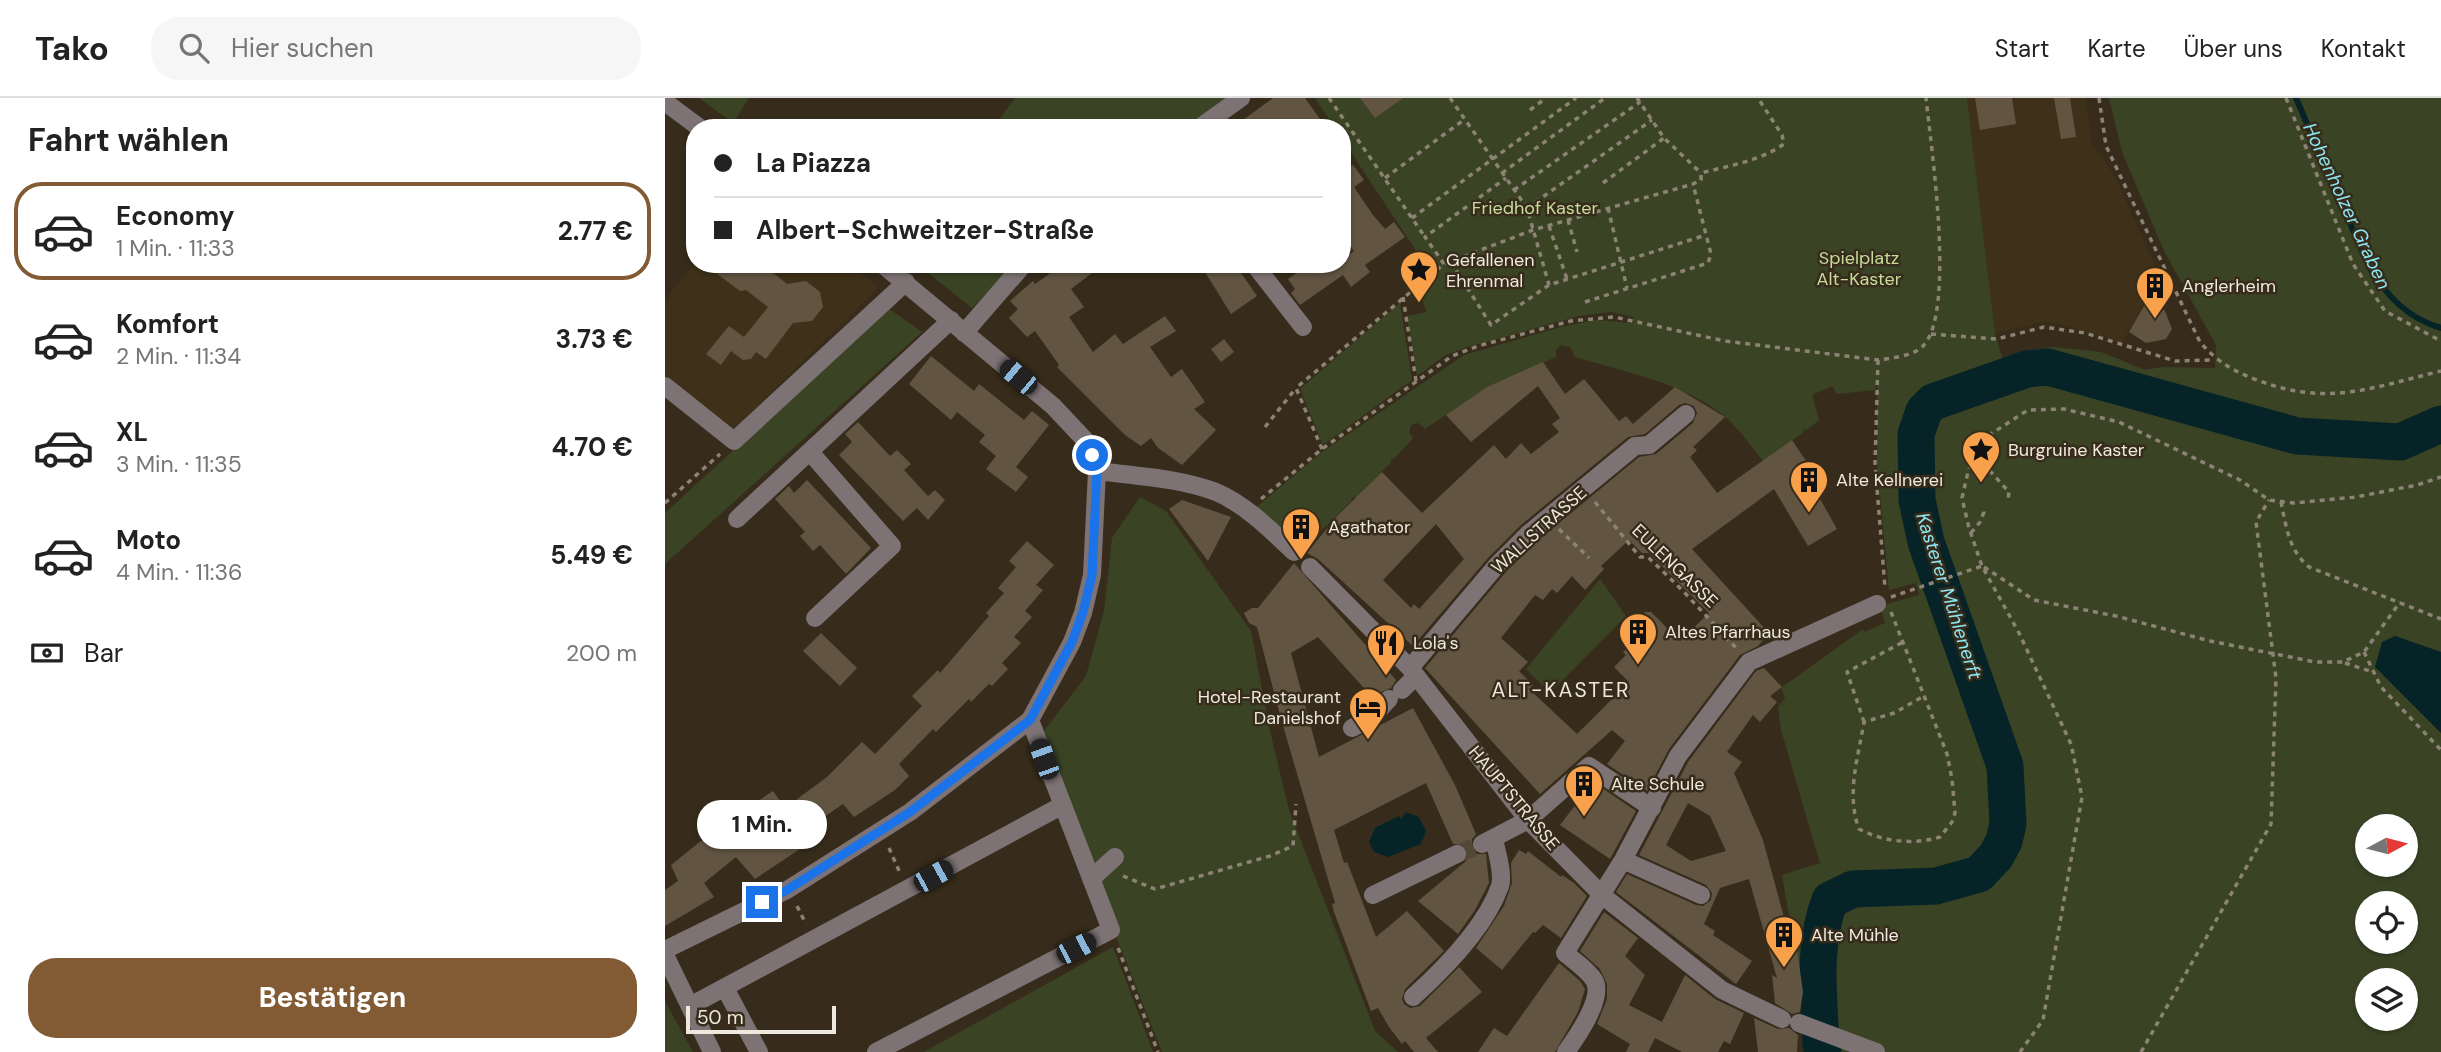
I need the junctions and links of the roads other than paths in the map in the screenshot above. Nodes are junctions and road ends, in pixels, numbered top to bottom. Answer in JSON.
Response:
{"nodes":[{"id":1,"x":1241,"y":98,"type":"edge"},
{"id":2,"x":665,"y":102,"type":"edge"},
{"id":3,"x":688,"y":119,"type":"edge"},
{"id":4,"x":1212,"y":119,"type":"edge"},
{"id":5,"x":894,"y":273,"type":"edge"},
{"id":6,"x":1016,"y":273,"type":"edge"},
{"id":7,"x":1267,"y":273,"type":"edge"},
{"id":8,"x":906,"y":282,"type":"junction"},
{"id":9,"x":951,"y":320,"type":"junction"},
{"id":10,"x":1303,"y":327,"type":"dead end"},
{"id":11,"x":964,"y":333,"type":"junction"},
{"id":12,"x":665,"y":386,"type":"edge"},
{"id":13,"x":1686,"y":414,"type":"dead end"},
{"id":14,"x":810,"y":452,"type":"junction"},
{"id":15,"x":1097,"y":471,"type":"junction"},
{"id":16,"x":737,"y":519,"type":"dead end"},
{"id":17,"x":1294,"y":552,"type":"dead end"},
{"id":18,"x":1310,"y":566,"type":"dead end"},
{"id":19,"x":1881,"y":602,"type":"road end"},
{"id":20,"x":815,"y":618,"type":"dead end"},
{"id":21,"x":1413,"y":672,"type":"junction"},
{"id":22,"x":1030,"y":720,"type":"junction"},
{"id":23,"x":1352,"y":727,"type":"dead end"},
{"id":24,"x":1063,"y":805,"type":"junction"},
{"id":25,"x":1652,"y":808,"type":"junction"},
{"id":26,"x":1528,"y":820,"type":"junction"},
{"id":27,"x":1457,"y":854,"type":"tunnel mouth"},
{"id":28,"x":1623,"y":860,"type":"junction"},
{"id":29,"x":1373,"y":895,"type":"dead end"},
{"id":30,"x":1701,"y":895,"type":"dead end"},
{"id":31,"x":1603,"y":896,"type":"junction"},
{"id":32,"x":665,"y":950,"type":"edge"},
{"id":33,"x":665,"y":955,"type":"edge"},
{"id":34,"x":725,"y":988,"type":"junction"},
{"id":35,"x":1413,"y":997,"type":"dead end"},
{"id":36,"x":690,"y":1006,"type":"junction"},
{"id":37,"x":712,"y":1052,"type":"edge"},
{"id":38,"x":759,"y":1052,"type":"edge"},
{"id":39,"x":876,"y":1052,"type":"edge"},
{"id":40,"x":1566,"y":1052,"type":"edge"},
{"id":41,"x":1876,"y":1052,"type":"edge"}],
"edges":[{"from":1,"to":4,"type":"street"},
{"from":2,"to":3,"type":"street"},
{"from":5,"to":8,"type":"street"},
{"from":6,"to":11,"type":"street"},
{"from":7,"to":10,"type":"street"},
{"from":8,"to":9,"type":"street"},
{"from":8,"to":12,"type":"street"},
{"from":9,"to":11,"type":"street"},
{"from":9,"to":14,"type":"street"},
{"from":11,"to":15,"type":"street"},
{"from":13,"to":21,"type":"street","name":"WALLSTRASSE"},
{"from":14,"to":16,"type":"street"},
{"from":14,"to":20,"type":"street"},
{"from":15,"to":17,"type":"street"},
{"from":15,"to":22,"type":"street"},
{"from":18,"to":21,"type":"street","name":"HAUPTSTRASSE"},
{"from":19,"to":25,"type":"street"},
{"from":21,"to":23,"type":"street","name":"WALLSTRASSE"},
{"from":21,"to":26,"type":"street","name":"HAUPTSTRASSE"},
{"from":22,"to":24,"type":"street"},
{"from":22,"to":32,"type":"street"},
{"from":24,"to":34,"type":"street"},
{"from":24,"to":39,"type":"street"},
{"from":25,"to":26,"type":"street"},
{"from":25,"to":28,"type":"street"},
{"from":26,"to":31,"type":"street","name":"HAUPTSTRASSE"},
{"from":26,"to":35,"type":"street"},
{"from":27,"to":29,"type":"street"},
{"from":28,"to":30,"type":"street"},
{"from":28,"to":31,"type":"street"},
{"from":31,"to":40,"type":"street"},
{"from":31,"to":41,"type":"street","name":"HAUPTSTRASSE"},
{"from":33,"to":36,"type":"street"},
{"from":34,"to":36,"type":"street"},
{"from":34,"to":38,"type":"street"},
{"from":36,"to":37,"type":"street"}]}
